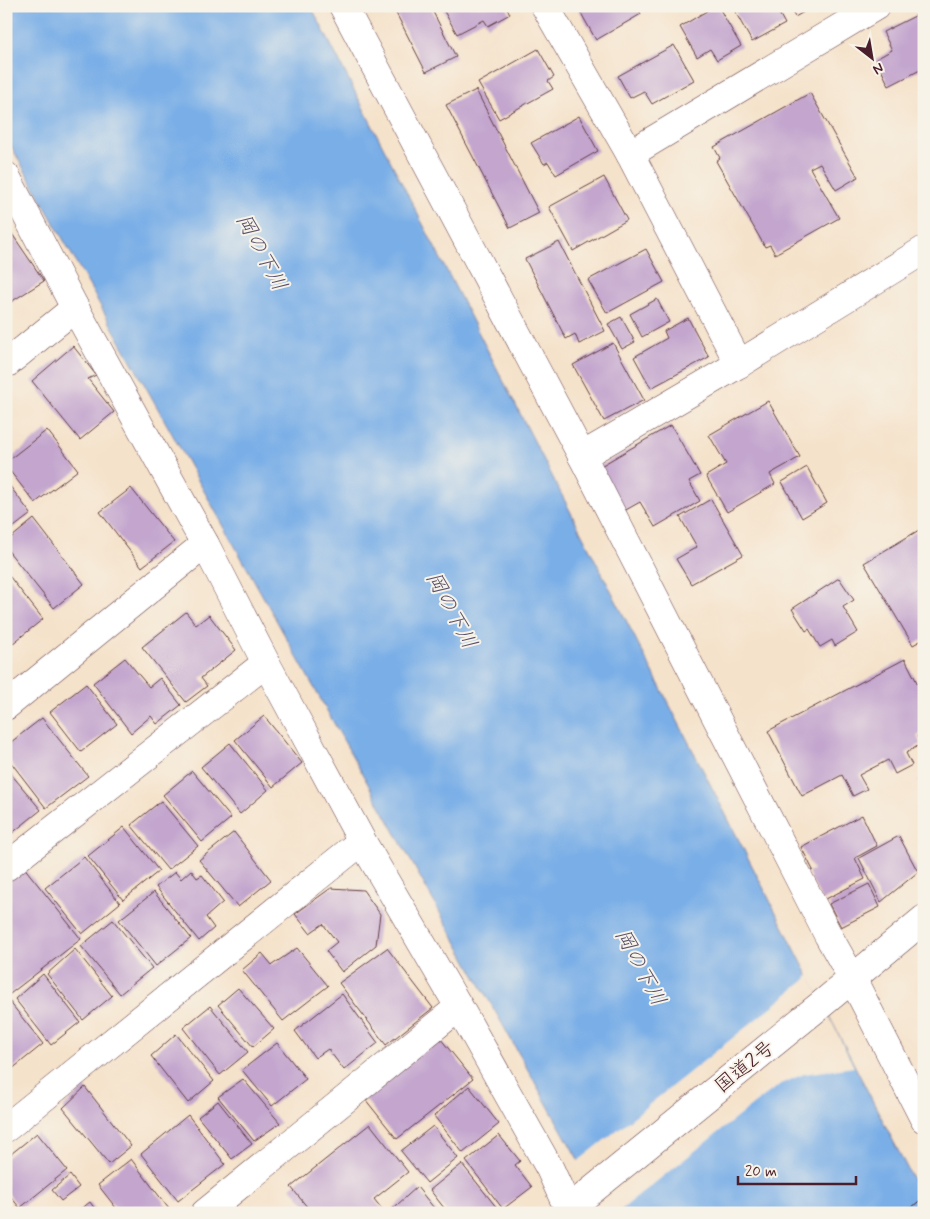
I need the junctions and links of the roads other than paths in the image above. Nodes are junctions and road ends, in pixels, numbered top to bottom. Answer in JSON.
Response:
{"nodes":[{"id":1,"x":343,"y":6,"type":"edge"},
{"id":2,"x":545,"y":6,"type":"edge"},
{"id":3,"x":876,"y":6,"type":"edge"},
{"id":4,"x":630,"y":154,"type":"junction"},
{"id":5,"x":6,"y":176,"type":"edge"},
{"id":6,"x":924,"y":250,"type":"edge"},
{"id":7,"x":75,"y":308,"type":"junction"},
{"id":8,"x":6,"y":364,"type":"edge"},
{"id":9,"x":739,"y":364,"type":"junction"},
{"id":10,"x":582,"y":456,"type":"junction"},
{"id":11,"x":205,"y":544,"type":"junction"},
{"id":12,"x":266,"y":663,"type":"junction"},
{"id":13,"x":6,"y":706,"type":"edge"},
{"id":14,"x":362,"y":841,"type":"junction"},
{"id":15,"x":6,"y":867,"type":"edge"},
{"id":16,"x":924,"y":919,"type":"edge"},
{"id":17,"x":852,"y":978,"type":"junction"},
{"id":18,"x":459,"y":1007,"type":"junction"},
{"id":19,"x":924,"y":1118,"type":"edge"},
{"id":20,"x":6,"y":1128,"type":"edge"},
{"id":21,"x":572,"y":1207,"type":"edge"},
{"id":22,"x":205,"y":1213,"type":"edge"}],
"edges":[{"from":1,"to":10,"type":"main road"},
{"from":2,"to":4,"type":"main road"},
{"from":3,"to":4,"type":"main road"},
{"from":4,"to":9,"type":"main road"},
{"from":5,"to":7,"type":"main road"},
{"from":6,"to":9,"type":"main road"},
{"from":7,"to":8,"type":"main road"},
{"from":7,"to":11,"type":"main road"},
{"from":9,"to":10,"type":"main road"},
{"from":10,"to":17,"type":"main road"},
{"from":11,"to":12,"type":"main road"},
{"from":11,"to":13,"type":"main road"},
{"from":12,"to":14,"type":"main road"},
{"from":12,"to":15,"type":"main road"},
{"from":14,"to":18,"type":"main road"},
{"from":14,"to":20,"type":"main road"},
{"from":16,"to":17,"type":"main road","name":"国道2号"},
{"from":17,"to":19,"type":"main road"},
{"from":17,"to":21,"type":"main road","name":"国道2号"},
{"from":18,"to":21,"type":"main road"},
{"from":18,"to":22,"type":"main road"}]}
